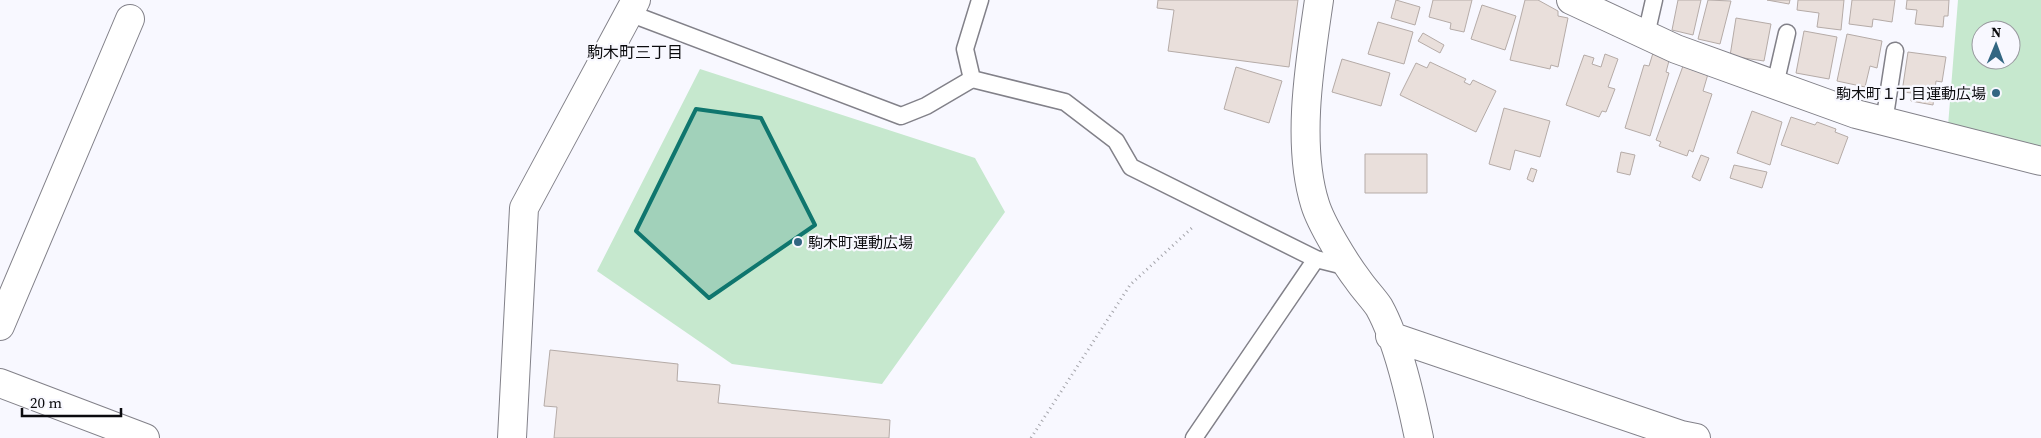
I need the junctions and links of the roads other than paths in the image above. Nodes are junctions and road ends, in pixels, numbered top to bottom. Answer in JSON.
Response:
{"nodes":[{"id":1,"x":980,"y":0,"type":"edge"},
{"id":2,"x":1319,"y":0,"type":"edge"},
{"id":3,"x":1571,"y":0,"type":"edge"},
{"id":4,"x":1654,"y":0,"type":"edge"},
{"id":5,"x":633,"y":6,"type":"edge"},
{"id":6,"x":130,"y":19,"type":"dead end"},
{"id":7,"x":1787,"y":33,"type":"dead end"},
{"id":8,"x":1646,"y":35,"type":"junction"},
{"id":9,"x":1895,"y":52,"type":"dead end"},
{"id":10,"x":972,"y":79,"type":"junction"},
{"id":11,"x":1776,"y":86,"type":"junction"},
{"id":12,"x":1884,"y":122,"type":"junction"},
{"id":13,"x":2041,"y":161,"type":"edge"},
{"id":14,"x":1316,"y":259,"type":"junction"},
{"id":15,"x":1348,"y":267,"type":"junction"},
{"id":16,"x":0,"y":326,"type":"edge"},
{"id":17,"x":1390,"y":336,"type":"junction"},
{"id":18,"x":0,"y":383,"type":"edge"},
{"id":19,"x":145,"y":438,"type":"edge"},
{"id":20,"x":512,"y":438,"type":"edge"},
{"id":21,"x":1194,"y":438,"type":"edge"},
{"id":22,"x":1420,"y":438,"type":"edge"},
{"id":23,"x":1696,"y":438,"type":"edge"}],
"edges":[{"from":1,"to":10,"type":"lane"},
{"from":2,"to":15,"type":"street"},
{"from":3,"to":8,"type":"street"},
{"from":4,"to":8,"type":"lane"},
{"from":5,"to":10,"type":"lane"},
{"from":5,"to":20,"type":"street"},
{"from":6,"to":16,"type":"street"},
{"from":7,"to":11,"type":"lane"},
{"from":8,"to":11,"type":"street"},
{"from":9,"to":12,"type":"lane"},
{"from":10,"to":14,"type":"lane"},
{"from":11,"to":12,"type":"street"},
{"from":12,"to":13,"type":"street"},
{"from":14,"to":15,"type":"lane"},
{"from":14,"to":21,"type":"lane"},
{"from":15,"to":17,"type":"street"},
{"from":17,"to":22,"type":"street"},
{"from":17,"to":23,"type":"street"},
{"from":18,"to":19,"type":"street"}]}
